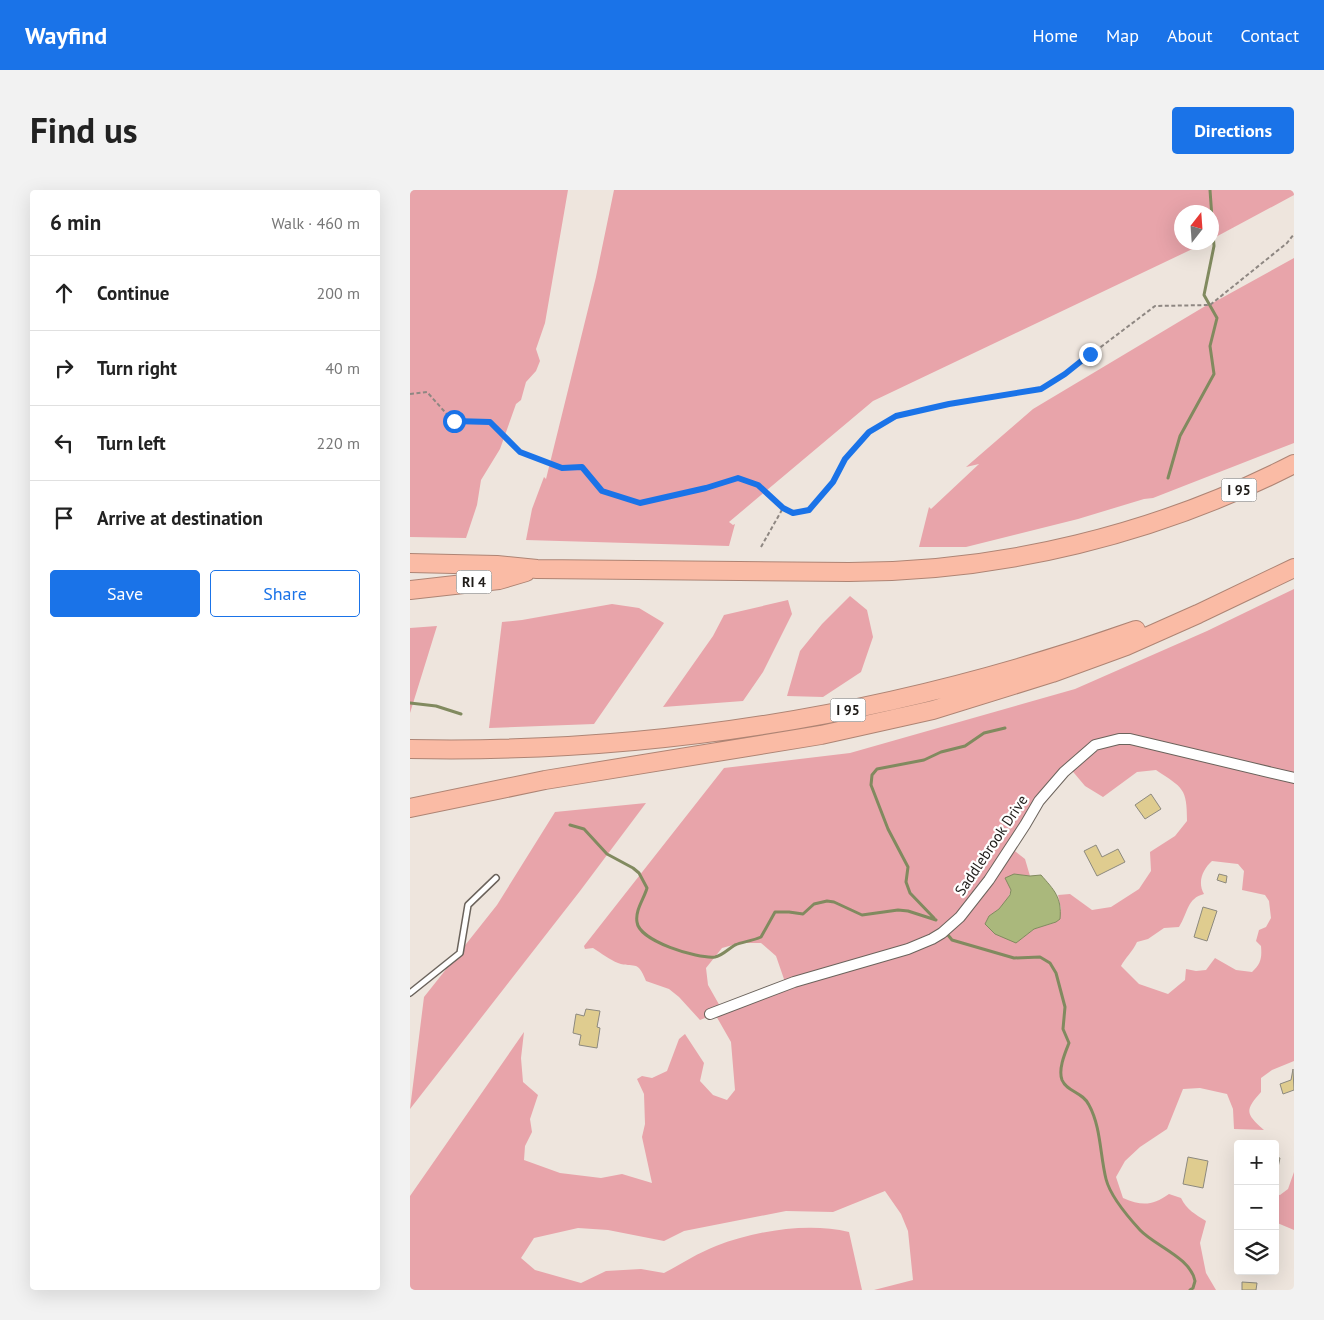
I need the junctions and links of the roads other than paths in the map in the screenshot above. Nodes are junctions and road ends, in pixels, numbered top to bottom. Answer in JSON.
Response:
{"nodes":[{"id":1,"x":1294,"y":464,"type":"edge"},
{"id":2,"x":410,"y":564,"type":"edge"},
{"id":3,"x":1294,"y":568,"type":"edge"},
{"id":4,"x":536,"y":569,"type":"junction"},
{"id":5,"x":1269,"y":580,"type":"junction"},
{"id":6,"x":410,"y":590,"type":"edge"},
{"id":7,"x":410,"y":749,"type":"edge"},
{"id":8,"x":1294,"y":778,"type":"edge"},
{"id":9,"x":456,"y":799,"type":"junction"},
{"id":10,"x":410,"y":808,"type":"edge"},
{"id":11,"x":410,"y":813,"type":"edge"},
{"id":12,"x":496,"y":878,"type":"dead end"},
{"id":13,"x":410,"y":993,"type":"edge"},
{"id":14,"x":710,"y":1014,"type":"dead end"}],
"edges":[{"from":1,"to":4,"type":"highway","number":"I 95"},
{"from":2,"to":4,"type":"highway","number":"I 95"},
{"from":3,"to":5,"type":"highway","number":"I 95"},
{"from":4,"to":6,"type":"highway","number":"RI 4"},
{"from":5,"to":7,"type":"highway","number":"I 95"},
{"from":5,"to":9,"type":"highway"},
{"from":8,"to":14,"type":"street","name":"Saddlebrook Drive"},
{"from":9,"to":10,"type":"highway"},
{"from":9,"to":11,"type":"highway"},
{"from":12,"to":13,"type":"lane"}]}
